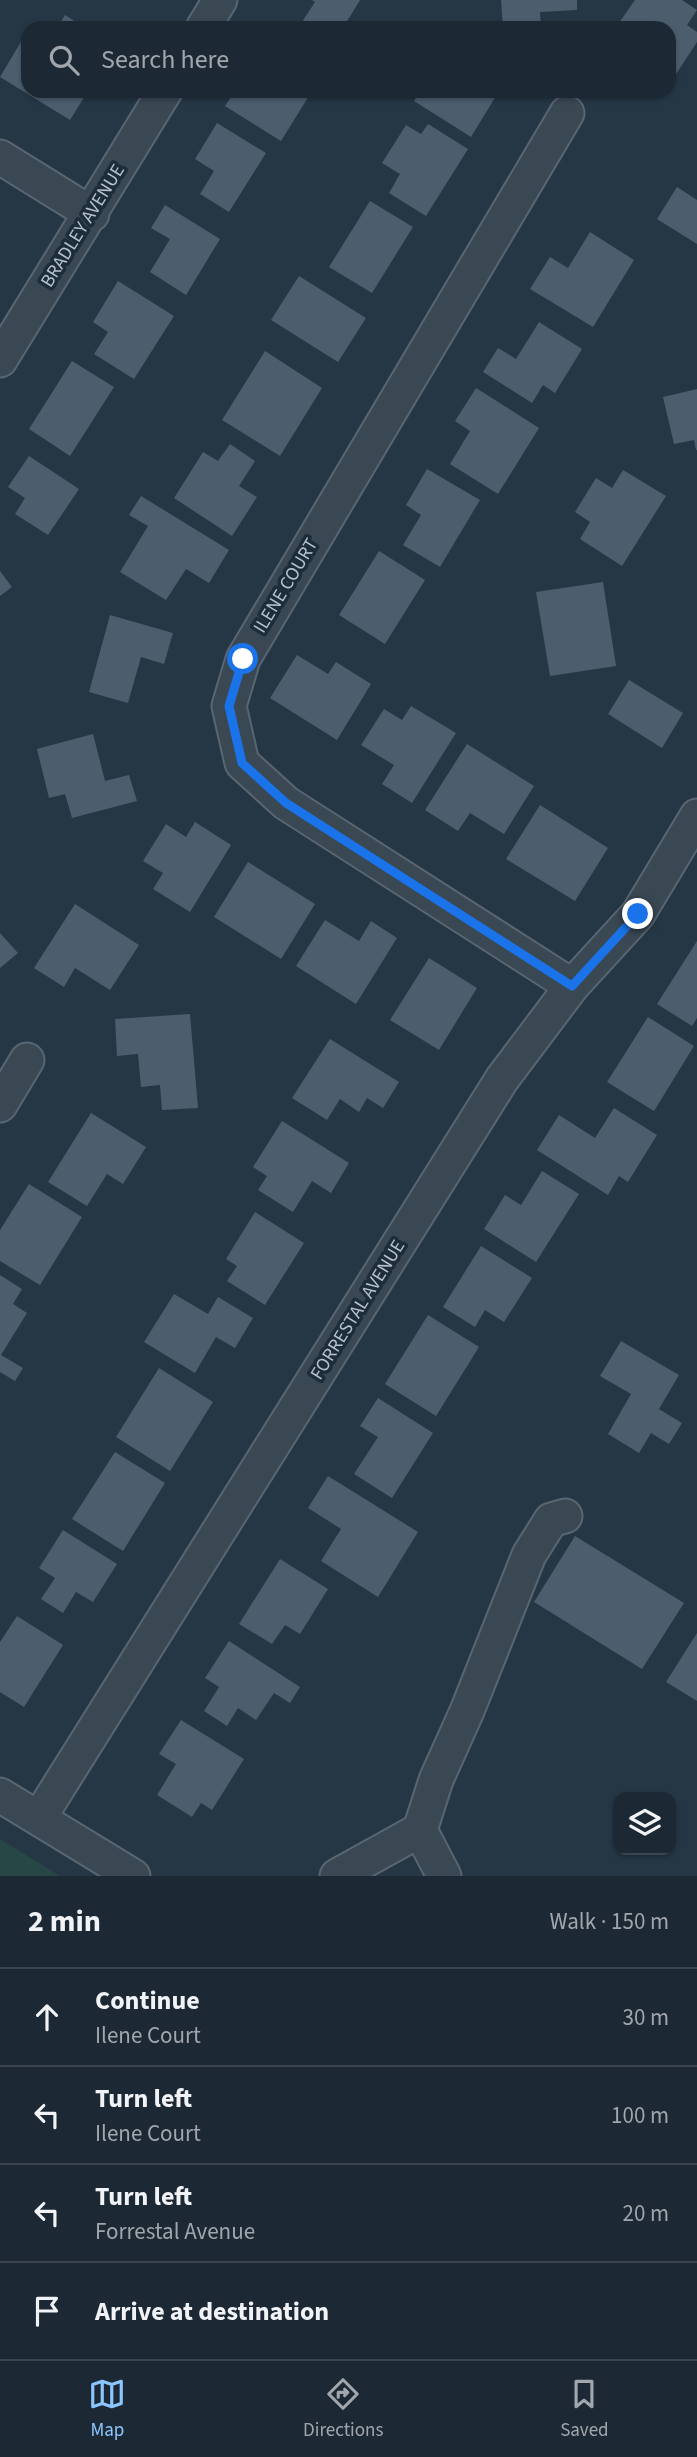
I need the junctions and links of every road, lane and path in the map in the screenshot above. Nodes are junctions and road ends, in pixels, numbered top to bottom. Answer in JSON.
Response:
{"nodes":[{"id":1,"x":220,"y":0,"type":"edge"},
{"id":2,"x":207,"y":21,"type":"edge"},
{"id":3,"x":161,"y":98,"type":"edge"},
{"id":4,"x":567,"y":113,"type":"dead end"},
{"id":5,"x":0,"y":157,"type":"edge"},
{"id":6,"x":92,"y":214,"type":"junction"},
{"id":7,"x":0,"y":360,"type":"edge"},
{"id":8,"x":697,"y":816,"type":"edge"},
{"id":9,"x":572,"y":986,"type":"junction"},
{"id":10,"x":27,"y":1060,"type":"dead end"},
{"id":11,"x":0,"y":1105,"type":"edge"},
{"id":12,"x":565,"y":1516,"type":"dead end"},
{"id":13,"x":0,"y":1794,"type":"edge"},
{"id":14,"x":39,"y":1818,"type":"junction"},
{"id":15,"x":420,"y":1830,"type":"junction"},
{"id":16,"x":133,"y":1876,"type":"edge"},
{"id":17,"x":337,"y":1876,"type":"edge"},
{"id":18,"x":443,"y":1876,"type":"edge"}],
"edges":[{"from":1,"to":2,"type":"street"},
{"from":3,"to":6,"type":"street","name":"BRADLEY AVENUE"},
{"from":4,"to":9,"type":"street","name":"ILENE COURT"},
{"from":5,"to":6,"type":"street"},
{"from":6,"to":7,"type":"street","name":"BRADLEY AVENUE"},
{"from":8,"to":9,"type":"street","name":"FORRESTAL AVENUE"},
{"from":9,"to":14,"type":"street","name":"FORRESTAL AVENUE"},
{"from":10,"to":11,"type":"street"},
{"from":12,"to":15,"type":"street"},
{"from":13,"to":14,"type":"street"},
{"from":14,"to":16,"type":"street"},
{"from":15,"to":17,"type":"street"},
{"from":15,"to":18,"type":"street"}]}
